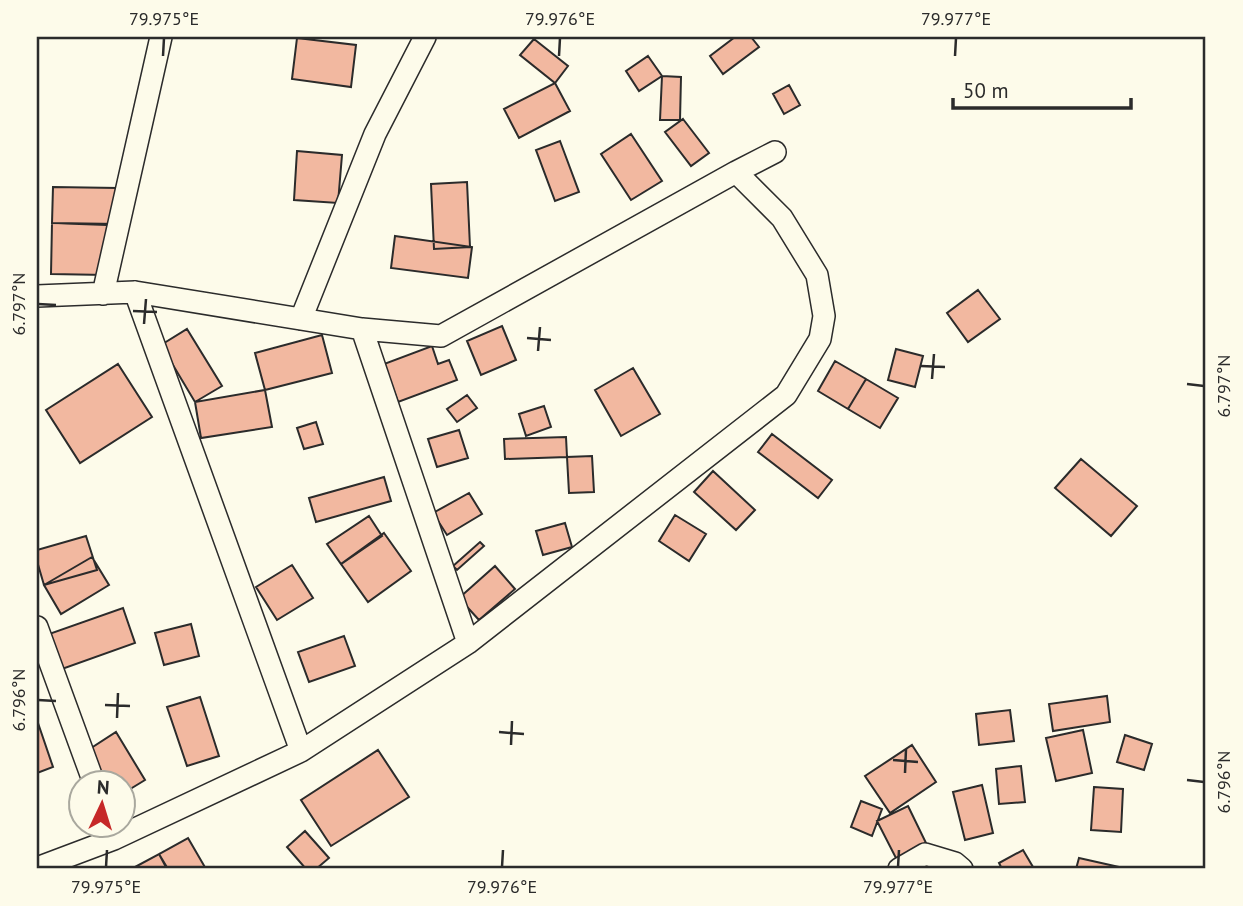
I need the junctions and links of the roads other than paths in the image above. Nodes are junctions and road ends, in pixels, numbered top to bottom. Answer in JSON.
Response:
{"nodes":[{"id":1,"x":161,"y":37,"type":"edge"},
{"id":2,"x":425,"y":37,"type":"edge"},
{"id":3,"x":775,"y":152,"type":"dead end"},
{"id":4,"x":736,"y":172,"type":"junction"},
{"id":5,"x":135,"y":292,"type":"junction"},
{"id":6,"x":103,"y":293,"type":"junction"},
{"id":7,"x":37,"y":296,"type":"edge"},
{"id":8,"x":301,"y":319,"type":"junction"},
{"id":9,"x":362,"y":329,"type":"junction"},
{"id":10,"x":37,"y":628,"type":"edge"},
{"id":11,"x":468,"y":643,"type":"junction"},
{"id":12,"x":301,"y":751,"type":"junction"},
{"id":13,"x":89,"y":769,"type":"edge"},
{"id":14,"x":136,"y":821,"type":"edge"},
{"id":15,"x":97,"y":839,"type":"edge"},
{"id":16,"x":37,"y":868,"type":"edge"},
{"id":17,"x":899,"y":869,"type":"edge"},
{"id":18,"x":962,"y":869,"type":"edge"}],
"edges":[{"from":1,"to":6,"type":"street"},
{"from":2,"to":8,"type":"street"},
{"from":3,"to":4,"type":"street"},
{"from":4,"to":9,"type":"street"},
{"from":4,"to":11,"type":"street"},
{"from":5,"to":6,"type":"street"},
{"from":5,"to":8,"type":"street"},
{"from":5,"to":12,"type":"street"},
{"from":6,"to":7,"type":"street"},
{"from":8,"to":9,"type":"street"},
{"from":9,"to":11,"type":"street"},
{"from":10,"to":13,"type":"street"},
{"from":11,"to":12,"type":"street"},
{"from":12,"to":14,"type":"street"},
{"from":15,"to":16,"type":"street"},
{"from":17,"to":18,"type":"street"}]}
